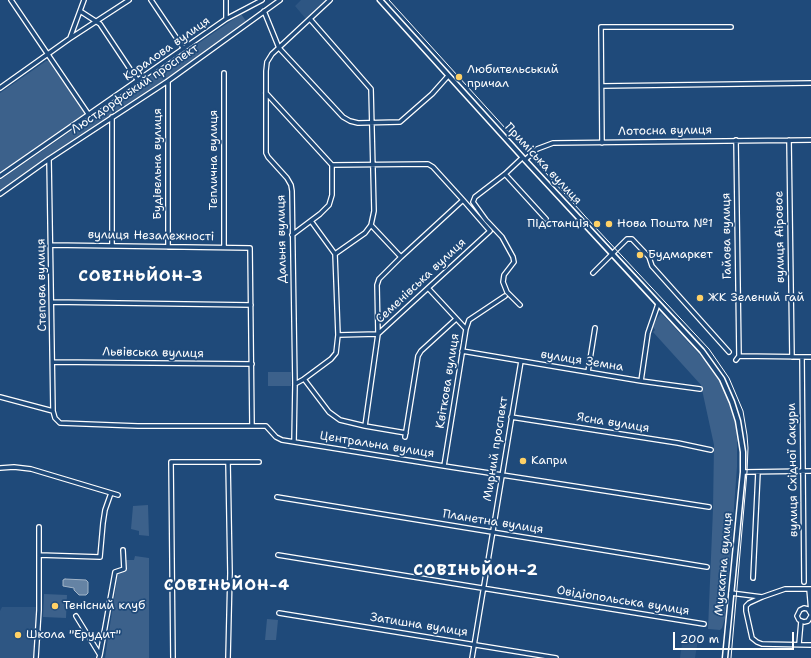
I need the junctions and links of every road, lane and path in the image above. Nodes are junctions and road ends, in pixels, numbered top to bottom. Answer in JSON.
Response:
{"nodes":[{"id":1,"x":11,"y":0,"type":"edge"},
{"id":2,"x":84,"y":0,"type":"edge"},
{"id":3,"x":129,"y":0,"type":"edge"},
{"id":4,"x":150,"y":0,"type":"edge"},
{"id":5,"x":226,"y":0,"type":"edge"},
{"id":6,"x":262,"y":0,"type":"edge"},
{"id":7,"x":280,"y":0,"type":"edge"},
{"id":8,"x":330,"y":0,"type":"edge"},
{"id":9,"x":382,"y":0,"type":"edge"},
{"id":10,"x":80,"y":11,"type":"junction"},
{"id":11,"x":264,"y":11,"type":"junction"},
{"id":12,"x":226,"y":19,"type":"junction"},
{"id":13,"x":310,"y":19,"type":"junction"},
{"id":14,"x":96,"y":22,"type":"junction"},
{"id":15,"x":731,"y":27,"type":"dead end"},
{"id":16,"x":69,"y":39,"type":"junction"},
{"id":17,"x":279,"y":48,"type":"junction"},
{"id":18,"x":184,"y":49,"type":"junction"},
{"id":19,"x":48,"y":54,"type":"junction"},
{"id":20,"x":224,"y":73,"type":"dead end"},
{"id":21,"x":448,"y":76,"type":"junction"},
{"id":22,"x":138,"y":81,"type":"junction"},
{"id":23,"x":168,"y":81,"type":"junction"},
{"id":24,"x":811,"y":83,"type":"edge"},
{"id":25,"x":602,"y":86,"type":"junction"},
{"id":26,"x":0,"y":88,"type":"edge"},
{"id":27,"x":266,"y":93,"type":"junction"},
{"id":28,"x":89,"y":115,"type":"junction"},
{"id":29,"x":112,"y":117,"type":"junction"},
{"id":30,"x":372,"y":123,"type":"junction"},
{"id":31,"x":736,"y":140,"type":"junction"},
{"id":32,"x":789,"y":140,"type":"junction"},
{"id":33,"x":811,"y":140,"type":"edge"},
{"id":34,"x":602,"y":143,"type":"junction"},
{"id":35,"x":49,"y":159,"type":"junction"},
{"id":36,"x":524,"y":159,"type":"junction"},
{"id":37,"x":373,"y":164,"type":"junction"},
{"id":38,"x":332,"y":165,"type":"junction"},
{"id":39,"x":505,"y":174,"type":"junction"},
{"id":40,"x":0,"y":176,"type":"edge"},
{"id":41,"x":0,"y":194,"type":"edge"},
{"id":42,"x":464,"y":200,"type":"junction"},
{"id":43,"x":546,"y":219,"type":"dead end"},
{"id":44,"x":311,"y":222,"type":"junction"},
{"id":45,"x":371,"y":225,"type":"junction"},
{"id":46,"x":292,"y":235,"type":"junction"},
{"id":47,"x":51,"y":246,"type":"junction"},
{"id":48,"x":112,"y":246,"type":"junction"},
{"id":49,"x":168,"y":247,"type":"junction"},
{"id":50,"x":224,"y":247,"type":"junction"},
{"id":51,"x":612,"y":253,"type":"junction"},
{"id":52,"x":335,"y":254,"type":"junction"},
{"id":53,"x":401,"y":256,"type":"junction"},
{"id":54,"x":593,"y":273,"type":"dead end"},
{"id":55,"x":428,"y":288,"type":"junction"},
{"id":56,"x":505,"y":296,"type":"dead end"},
{"id":57,"x":52,"y":302,"type":"junction"},
{"id":58,"x":251,"y":304,"type":"junction"},
{"id":59,"x":658,"y":304,"type":"junction"},
{"id":60,"x":520,"y":305,"type":"dead end"},
{"id":61,"x":456,"y":319,"type":"junction"},
{"id":62,"x":466,"y":328,"type":"junction"},
{"id":63,"x":594,"y":328,"type":"dead end"},
{"id":64,"x":378,"y":334,"type":"junction"},
{"id":65,"x":338,"y":335,"type":"junction"},
{"id":66,"x":462,"y":351,"type":"junction"},
{"id":67,"x":729,"y":352,"type":"dead end"},
{"id":68,"x":739,"y":356,"type":"junction"},
{"id":69,"x":792,"y":357,"type":"junction"},
{"id":70,"x":802,"y":357,"type":"junction"},
{"id":71,"x":811,"y":357,"type":"edge"},
{"id":72,"x":736,"y":360,"type":"dead end"},
{"id":73,"x":521,"y":361,"type":"junction"},
{"id":74,"x":53,"y":362,"type":"junction"},
{"id":75,"x":252,"y":364,"type":"junction"},
{"id":76,"x":588,"y":372,"type":"junction"},
{"id":77,"x":304,"y":379,"type":"junction"},
{"id":78,"x":640,"y":381,"type":"junction"},
{"id":79,"x":295,"y":384,"type":"junction"},
{"id":80,"x":700,"y":389,"type":"dead end"},
{"id":81,"x":0,"y":397,"type":"edge"},
{"id":82,"x":53,"y":411,"type":"junction"},
{"id":83,"x":511,"y":417,"type":"junction"},
{"id":84,"x":252,"y":426,"type":"junction"},
{"id":85,"x":365,"y":426,"type":"junction"},
{"id":86,"x":294,"y":442,"type":"junction"},
{"id":87,"x":711,"y":450,"type":"dead end"},
{"id":88,"x":228,"y":462,"type":"junction"},
{"id":89,"x":259,"y":462,"type":"dead end"},
{"id":90,"x":444,"y":466,"type":"junction"},
{"id":91,"x":0,"y":468,"type":"edge"},
{"id":92,"x":803,"y":471,"type":"junction"},
{"id":93,"x":811,"y":471,"type":"edge"},
{"id":94,"x":742,"y":472,"type":"junction"},
{"id":95,"x":758,"y":472,"type":"junction"},
{"id":96,"x":502,"y":475,"type":"junction"},
{"id":97,"x":110,"y":493,"type":"junction"},
{"id":98,"x":118,"y":495,"type":"dead end"},
{"id":99,"x":277,"y":497,"type":"dead end"},
{"id":100,"x":709,"y":507,"type":"dead end"},
{"id":101,"x":39,"y":527,"type":"dead end"},
{"id":102,"x":493,"y":532,"type":"junction"},
{"id":103,"x":124,"y":550,"type":"dead end"},
{"id":104,"x":39,"y":555,"type":"junction"},
{"id":105,"x":278,"y":555,"type":"dead end"},
{"id":106,"x":707,"y":567,"type":"dead end"},
{"id":107,"x":753,"y":578,"type":"dead end"},
{"id":108,"x":804,"y":582,"type":"dead end"},
{"id":109,"x":483,"y":588,"type":"junction"},
{"id":110,"x":810,"y":589,"type":"edge"},
{"id":111,"x":731,"y":593,"type":"junction"},
{"id":112,"x":762,"y":597,"type":"junction"},
{"id":113,"x":279,"y":613,"type":"dead end"},
{"id":114,"x":811,"y":614,"type":"edge"},
{"id":115,"x":76,"y":616,"type":"dead end"},
{"id":116,"x":801,"y":621,"type":"junction"},
{"id":117,"x":704,"y":624,"type":"dead end"},
{"id":118,"x":799,"y":644,"type":"junction"},
{"id":119,"x":475,"y":645,"type":"junction"},
{"id":120,"x":811,"y":645,"type":"edge"},
{"id":121,"x":99,"y":656,"type":"edge"},
{"id":122,"x":36,"y":658,"type":"edge"},
{"id":123,"x":173,"y":658,"type":"edge"},
{"id":124,"x":228,"y":658,"type":"edge"},
{"id":125,"x":472,"y":658,"type":"edge"},
{"id":126,"x":556,"y":658,"type":"edge"},
{"id":127,"x":725,"y":658,"type":"edge"}],
"edges":[{"from":1,"to":19,"type":"street"},
{"from":2,"to":10,"type":"street"},
{"from":3,"to":14,"type":"street"},
{"from":4,"to":18,"type":"street"},
{"from":5,"to":12,"type":"street","name":"Коралова вулиця"},
{"from":6,"to":12,"type":"street","name":"Коралова вулиця"},
{"from":7,"to":11,"type":"street","name":"Люстдорфський проспект"},
{"from":8,"to":13,"type":"street","name":"Дальня вулиця"},
{"from":9,"to":21,"type":"street","name":"Приміська вулиця"},
{"from":10,"to":14,"type":"street"},
{"from":10,"to":16,"type":"street"},
{"from":11,"to":17,"type":"street"},
{"from":11,"to":23,"type":"street","name":"Люстдорфський проспект"},
{"from":12,"to":18,"type":"street","name":"Коралова вулиця"},
{"from":13,"to":17,"type":"street","name":"Дальня вулиця"},
{"from":13,"to":30,"type":"street"},
{"from":14,"to":16,"type":"street"},
{"from":14,"to":22,"type":"street"},
{"from":15,"to":25,"type":"street"},
{"from":16,"to":19,"type":"street"},
{"from":17,"to":27,"type":"street","name":"Дальня вулиця"},
{"from":17,"to":30,"type":"street"},
{"from":18,"to":22,"type":"street","name":"Коралова вулиця"},
{"from":19,"to":26,"type":"street"},
{"from":19,"to":28,"type":"street"},
{"from":20,"to":50,"type":"street","name":"Теплична вулиця"},
{"from":21,"to":30,"type":"street"},
{"from":21,"to":36,"type":"street","name":"Приміська вулиця"},
{"from":22,"to":28,"type":"street","name":"Коралова вулиця"},
{"from":23,"to":29,"type":"street","name":"Люстдорфський проспект"},
{"from":23,"to":49,"type":"street","name":"Будівельна вулиця"},
{"from":24,"to":25,"type":"street"},
{"from":25,"to":34,"type":"street"},
{"from":27,"to":38,"type":"street"},
{"from":27,"to":46,"type":"street","name":"Дальня вулиця"},
{"from":28,"to":40,"type":"street","name":"Коралова вулиця"},
{"from":29,"to":35,"type":"street","name":"Люстдорфський проспект"},
{"from":29,"to":48,"type":"street"},
{"from":30,"to":37,"type":"street"},
{"from":31,"to":32,"type":"street","name":"Лотосна вулиця"},
{"from":31,"to":34,"type":"street","name":"Лотосна вулиця"},
{"from":31,"to":68,"type":"street","name":"Гайова вулиця"},
{"from":32,"to":33,"type":"street","name":"Лотосна вулиця"},
{"from":32,"to":69,"type":"street","name":"вулиця Аіровое"},
{"from":34,"to":36,"type":"street","name":"Лотосна вулиця"},
{"from":35,"to":41,"type":"street","name":"Люстдорфський проспект"},
{"from":35,"to":47,"type":"street","name":"Степова вулиця"},
{"from":36,"to":39,"type":"street","name":"Лотосна вулиця"},
{"from":36,"to":51,"type":"street","name":"Приміська вулиця"},
{"from":37,"to":38,"type":"street"},
{"from":37,"to":42,"type":"street"},
{"from":37,"to":45,"type":"street"},
{"from":38,"to":44,"type":"street"},
{"from":39,"to":43,"type":"street"},
{"from":39,"to":60,"type":"street","name":"Лотосна вулиця"},
{"from":42,"to":53,"type":"street"},
{"from":42,"to":55,"type":"street","name":"Семенівська вулиця"},
{"from":44,"to":46,"type":"street"},
{"from":44,"to":52,"type":"street"},
{"from":45,"to":52,"type":"street"},
{"from":45,"to":53,"type":"street"},
{"from":46,"to":79,"type":"street","name":"Дальня вулиця"},
{"from":47,"to":48,"type":"street","name":"вулиця Незалежності"},
{"from":47,"to":57,"type":"street","name":"Степова вулиця"},
{"from":48,"to":49,"type":"street","name":"вулиця Незалежності"},
{"from":49,"to":50,"type":"street","name":"вулиця Незалежності"},
{"from":50,"to":58,"type":"street","name":"вулиця Незалежності"},
{"from":51,"to":54,"type":"street"},
{"from":51,"to":59,"type":"street","name":"Приміська вулиця"},
{"from":51,"to":67,"type":"street"},
{"from":52,"to":65,"type":"street"},
{"from":53,"to":64,"type":"street"},
{"from":55,"to":61,"type":"street","name":"Квіткова вулиця"},
{"from":55,"to":64,"type":"street","name":"Семенівська вулиця"},
{"from":56,"to":62,"type":"street"},
{"from":57,"to":58,"type":"street"},
{"from":57,"to":74,"type":"street","name":"Степова вулиця"},
{"from":58,"to":75,"type":"street"},
{"from":59,"to":78,"type":"street"},
{"from":59,"to":94,"type":"street","name":"Приміська вулиця"},
{"from":61,"to":62,"type":"street","name":"Квіткова вулиця"},
{"from":61,"to":85,"type":"street"},
{"from":62,"to":66,"type":"street","name":"Квіткова вулиця"},
{"from":63,"to":76,"type":"street"},
{"from":64,"to":65,"type":"street","name":"Семенівська вулиця"},
{"from":64,"to":85,"type":"street"},
{"from":65,"to":77,"type":"street"},
{"from":66,"to":73,"type":"street","name":"вулиця Земна"},
{"from":66,"to":90,"type":"street","name":"Квіткова вулиця"},
{"from":68,"to":69,"type":"street"},
{"from":68,"to":72,"type":"street"},
{"from":69,"to":70,"type":"street"},
{"from":70,"to":71,"type":"street"},
{"from":70,"to":92,"type":"street","name":"вулиця Східної Сакури"},
{"from":73,"to":76,"type":"street","name":"вулиця Земна"},
{"from":73,"to":83,"type":"street","name":"Мирний проспект"},
{"from":74,"to":75,"type":"street","name":"Львівська вулиця"},
{"from":74,"to":82,"type":"street","name":"Степова вулиця"},
{"from":75,"to":84,"type":"street"},
{"from":76,"to":78,"type":"street","name":"вулиця Земна"},
{"from":77,"to":79,"type":"street"},
{"from":77,"to":85,"type":"street"},
{"from":78,"to":80,"type":"street","name":"вулиця Земна"},
{"from":79,"to":86,"type":"street","name":"Дальня вулиця"},
{"from":81,"to":82,"type":"street"},
{"from":82,"to":84,"type":"street","name":"Центральна вулиця"},
{"from":83,"to":87,"type":"street","name":"Ясна вулиця"},
{"from":83,"to":96,"type":"street","name":"Мирний проспект"},
{"from":84,"to":86,"type":"street","name":"Центральна вулиця"},
{"from":86,"to":90,"type":"street","name":"Центральна вулиця"},
{"from":88,"to":89,"type":"street"},
{"from":88,"to":123,"type":"street"},
{"from":88,"to":124,"type":"street"},
{"from":90,"to":96,"type":"street","name":"Центральна вулиця"},
{"from":91,"to":97,"type":"street"},
{"from":92,"to":93,"type":"street"},
{"from":92,"to":95,"type":"street"},
{"from":92,"to":108,"type":"street","name":"вулиця Східної Сакури"},
{"from":94,"to":95,"type":"street"},
{"from":94,"to":111,"type":"street","name":"Мускатна вулиця"},
{"from":95,"to":107,"type":"street"},
{"from":96,"to":100,"type":"street","name":"Центральна вулиця"},
{"from":96,"to":102,"type":"street","name":"Мирний проспект"},
{"from":97,"to":98,"type":"street"},
{"from":97,"to":104,"type":"street"},
{"from":99,"to":102,"type":"street","name":"Планетна вулиця"},
{"from":101,"to":104,"type":"street"},
{"from":102,"to":106,"type":"street","name":"Планетна вулиця"},
{"from":102,"to":109,"type":"street","name":"Мирний проспект"},
{"from":103,"to":121,"type":"street"},
{"from":104,"to":122,"type":"street"},
{"from":105,"to":109,"type":"street","name":"Овідіопольська вулиця"},
{"from":109,"to":117,"type":"street","name":"Овідіопольська вулиця"},
{"from":109,"to":119,"type":"street","name":"Мирний проспект"},
{"from":110,"to":112,"type":"street"},
{"from":110,"to":114,"type":"street"},
{"from":111,"to":112,"type":"street"},
{"from":111,"to":127,"type":"street","name":"Мускатна вулиця"},
{"from":112,"to":118,"type":"street"},
{"from":113,"to":119,"type":"street","name":"Затишна вулиця"},
{"from":114,"to":116,"type":"street"},
{"from":114,"to":116,"type":"street"},
{"from":115,"to":121,"type":"street"},
{"from":116,"to":118,"type":"street"},
{"from":118,"to":120,"type":"street"},
{"from":119,"to":125,"type":"street","name":"Мирний проспект"},
{"from":119,"to":126,"type":"street","name":"Затишна вулиця"}]}
